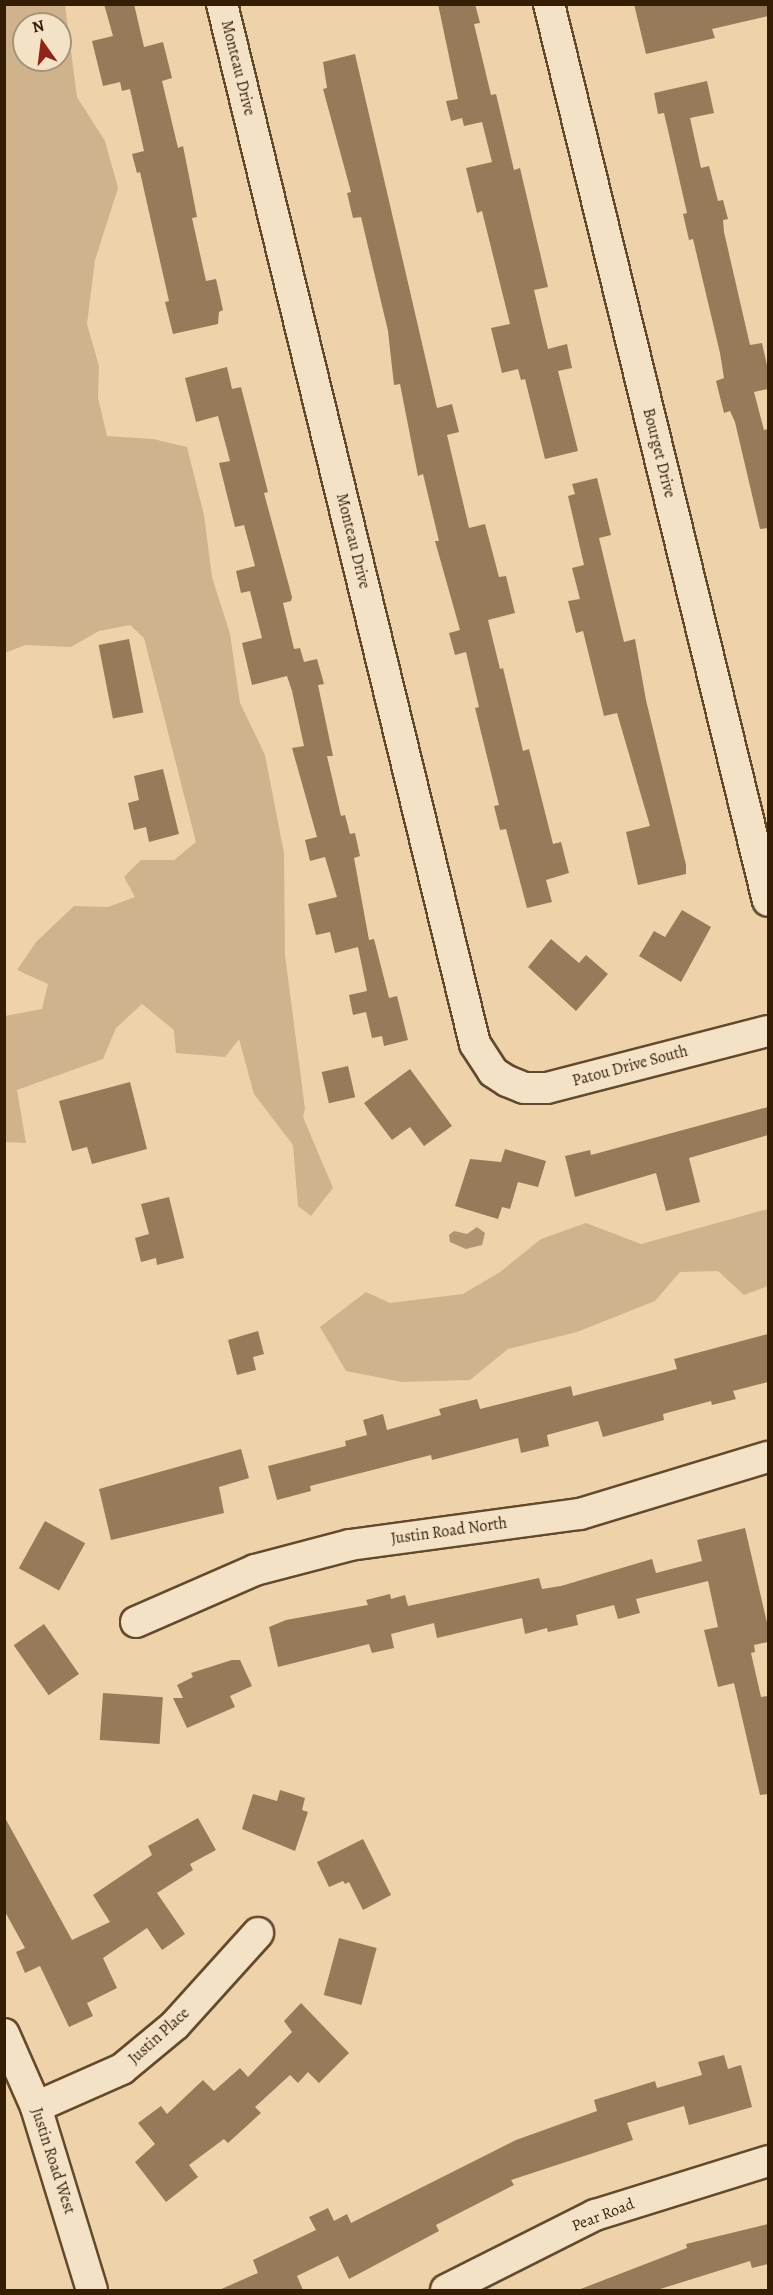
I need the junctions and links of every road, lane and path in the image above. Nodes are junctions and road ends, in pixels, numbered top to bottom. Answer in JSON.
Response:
{"nodes":[{"id":1,"x":222,"y":4,"type":"edge"},
{"id":2,"x":549,"y":4,"type":"edge"},
{"id":3,"x":768,"y":902,"type":"edge"},
{"id":4,"x":768,"y":1031,"type":"edge"},
{"id":5,"x":493,"y":1072,"type":"joint"},
{"id":6,"x":768,"y":1457,"type":"edge"},
{"id":7,"x":136,"y":1622,"type":"dead end"},
{"id":8,"x":258,"y":1934,"type":"dead end"},
{"id":9,"x":4,"y":2034,"type":"edge"},
{"id":10,"x":36,"y":2107,"type":"junction"},
{"id":11,"x":768,"y":2162,"type":"edge"},
{"id":12,"x":92,"y":2290,"type":"edge"},
{"id":13,"x":446,"y":2290,"type":"edge"}],
"edges":[{"from":1,"to":5,"type":"street","name":"Monteau Drive"},
{"from":2,"to":3,"type":"street","name":"Bourget Drive"},
{"from":4,"to":5,"type":"street","name":"Patou Drive South"},
{"from":6,"to":7,"type":"street","name":"Justin Road North"},
{"from":8,"to":10,"type":"street","name":"Justin Place"},
{"from":9,"to":10,"type":"street","name":"Justin Road West"},
{"from":10,"to":12,"type":"street","name":"Justin Road West"},
{"from":11,"to":13,"type":"street","name":"Pear Road"}]}
